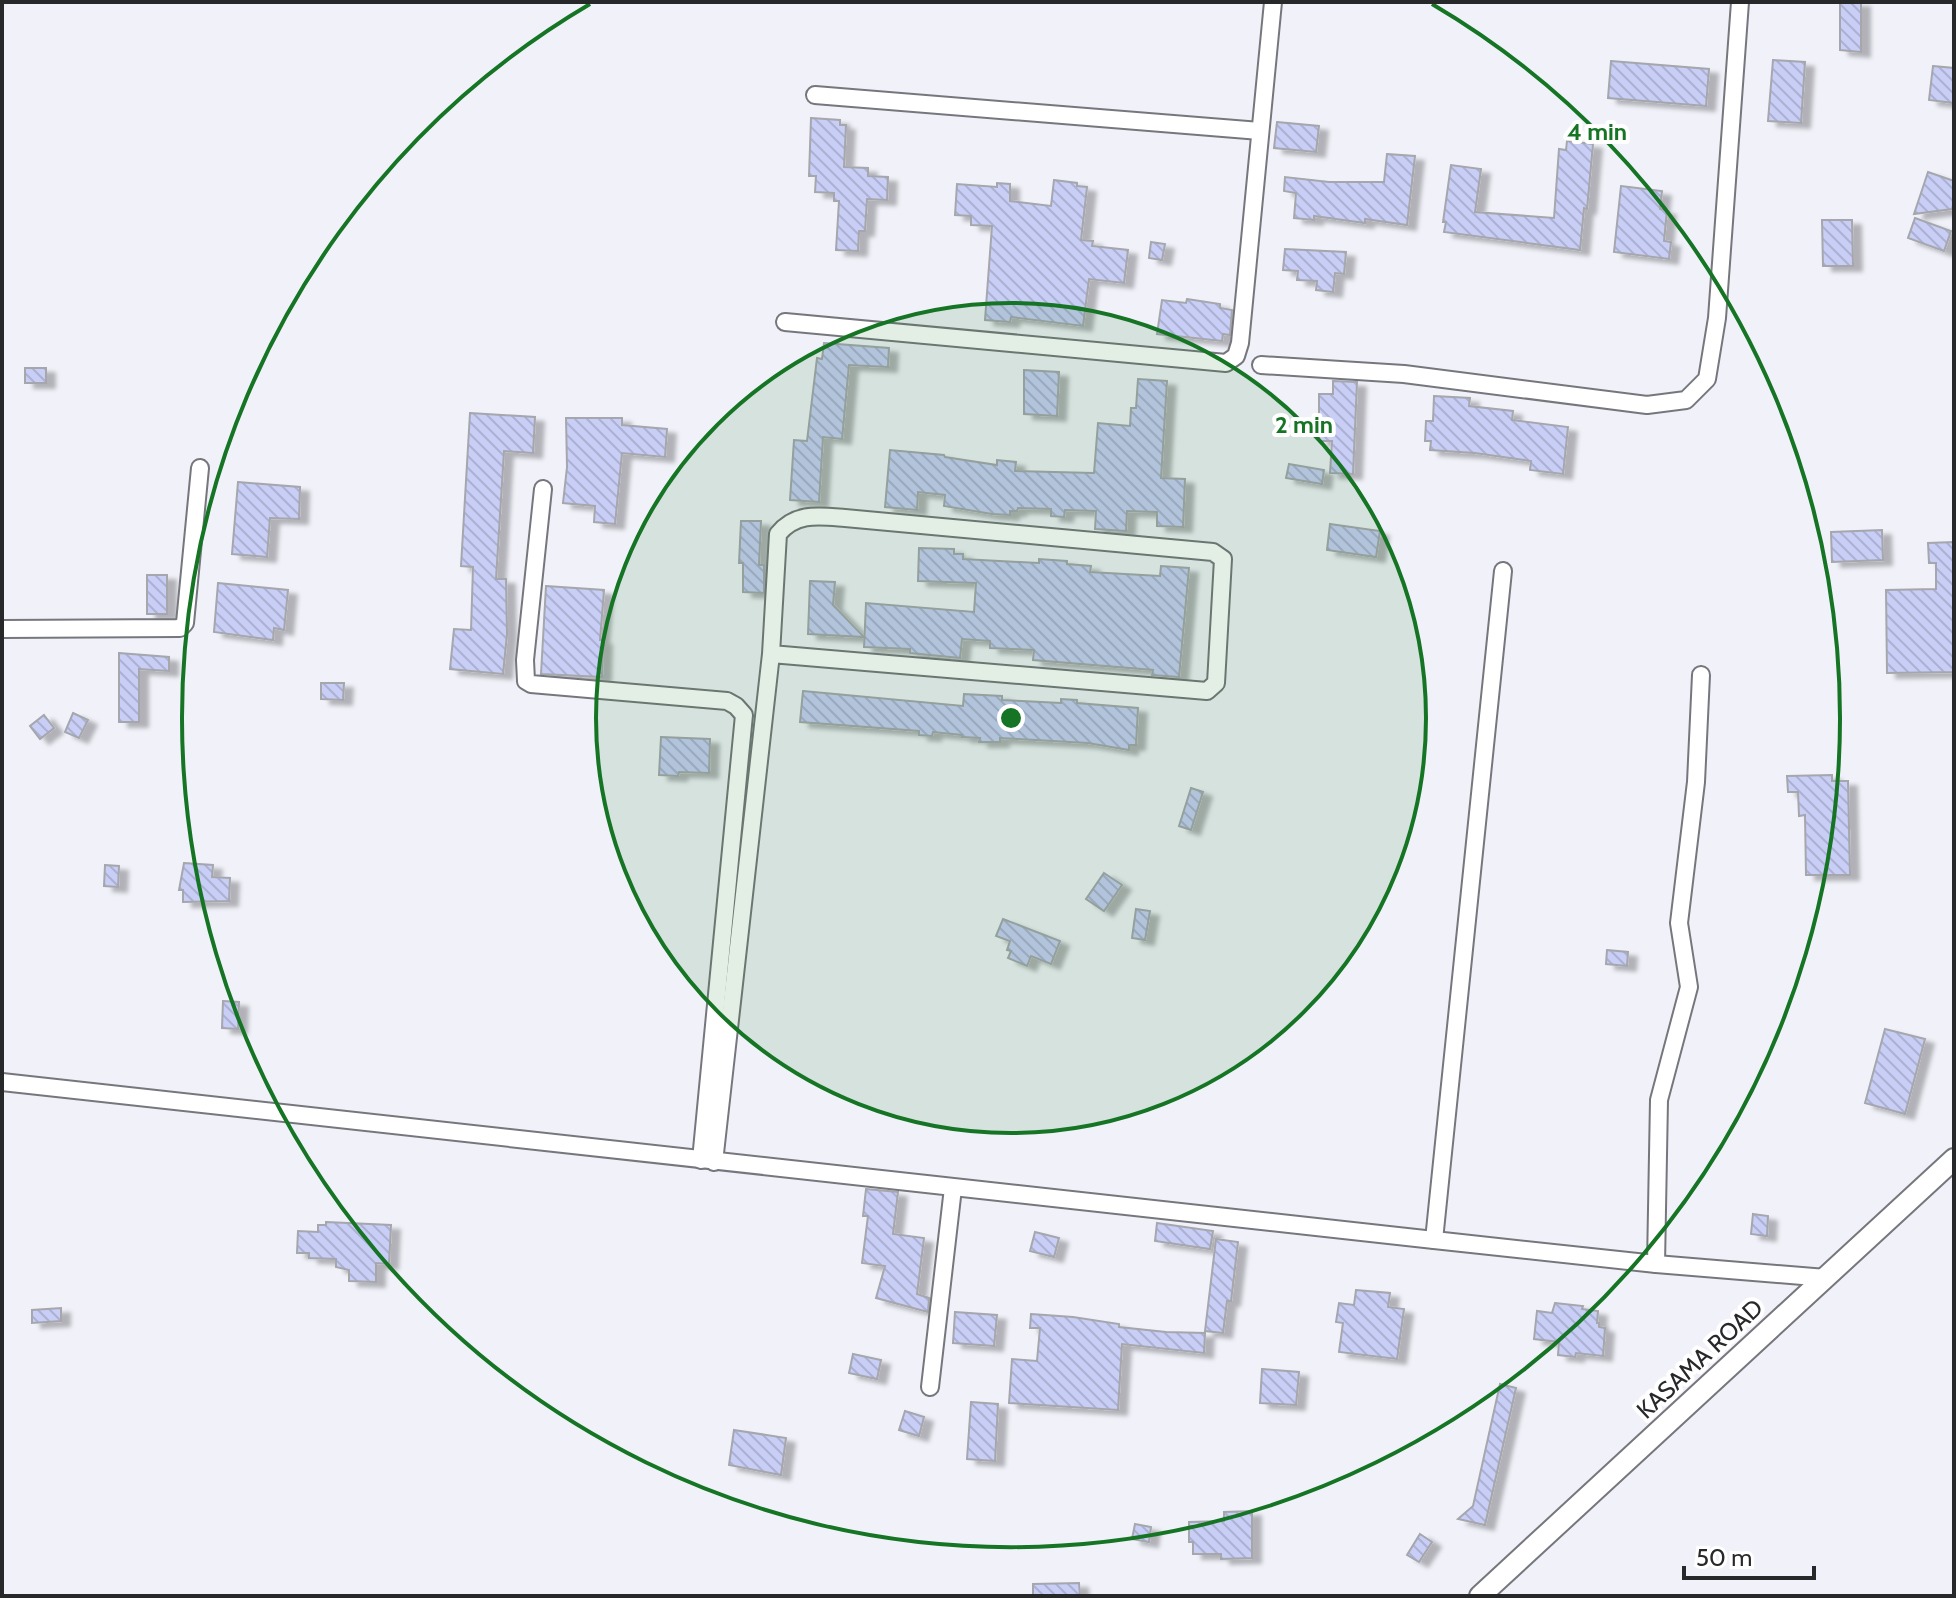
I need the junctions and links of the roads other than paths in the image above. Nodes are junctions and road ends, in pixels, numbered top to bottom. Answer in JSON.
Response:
{"nodes":[{"id":1,"x":1273,"y":2,"type":"edge"},
{"id":2,"x":1740,"y":2,"type":"edge"},
{"id":3,"x":815,"y":95,"type":"dead end"},
{"id":4,"x":1260,"y":131,"type":"junction"},
{"id":5,"x":785,"y":322,"type":"dead end"},
{"id":6,"x":1261,"y":365,"type":"dead end"},
{"id":7,"x":200,"y":468,"type":"dead end"},
{"id":8,"x":543,"y":489,"type":"dead end"},
{"id":9,"x":1503,"y":571,"type":"dead end"},
{"id":10,"x":2,"y":629,"type":"edge"},
{"id":11,"x":771,"y":654,"type":"junction"},
{"id":12,"x":1701,"y":675,"type":"dead end"},
{"id":13,"x":2,"y":1082,"type":"edge"},
{"id":14,"x":1954,"y":1159,"type":"edge"},
{"id":15,"x":707,"y":1161,"type":"junction"},
{"id":16,"x":953,"y":1188,"type":"junction"},
{"id":17,"x":1434,"y":1240,"type":"junction"},
{"id":18,"x":1656,"y":1264,"type":"junction"},
{"id":19,"x":1826,"y":1278,"type":"junction"},
{"id":20,"x":930,"y":1387,"type":"dead end"},
{"id":21,"x":1480,"y":1596,"type":"edge"}],
"edges":[{"from":1,"to":4,"type":"street"},
{"from":2,"to":6,"type":"street"},
{"from":3,"to":4,"type":"street"},
{"from":4,"to":5,"type":"street"},
{"from":7,"to":10,"type":"street"},
{"from":8,"to":15,"type":"street"},
{"from":9,"to":17,"type":"street"},
{"from":11,"to":11,"type":"street"},
{"from":11,"to":15,"type":"street"},
{"from":12,"to":18,"type":"street"},
{"from":13,"to":15,"type":"street"},
{"from":14,"to":19,"type":"street","name":"KASAMA ROAD"},
{"from":15,"to":16,"type":"street"},
{"from":16,"to":17,"type":"street"},
{"from":16,"to":20,"type":"street"},
{"from":17,"to":18,"type":"street"},
{"from":18,"to":19,"type":"street"},
{"from":19,"to":21,"type":"street","name":"KASAMA ROAD"}]}
